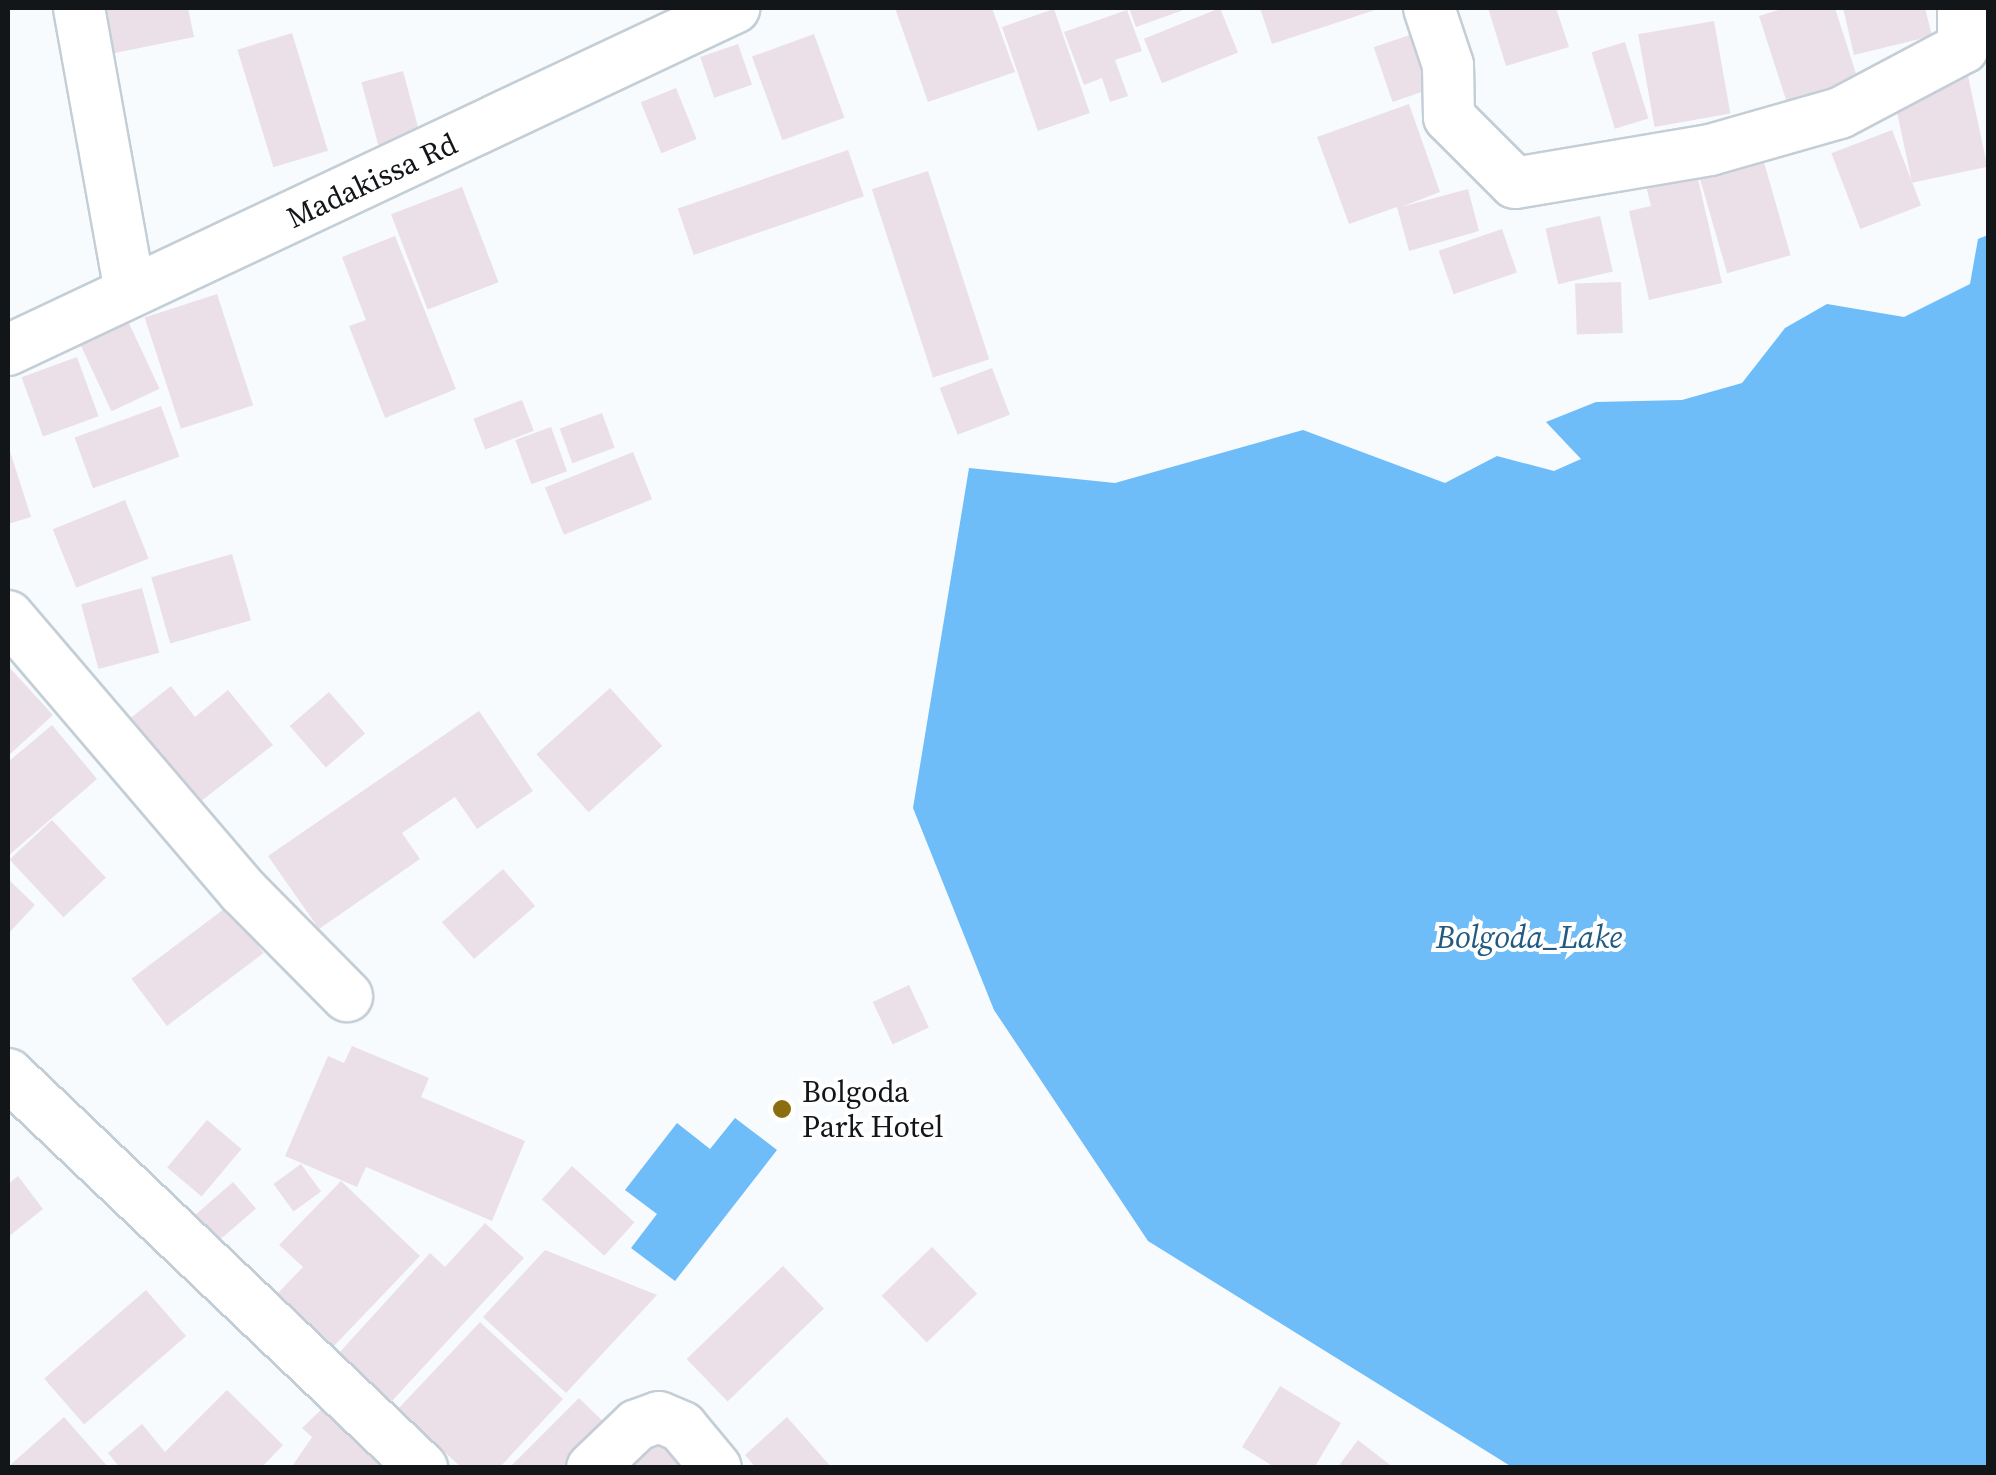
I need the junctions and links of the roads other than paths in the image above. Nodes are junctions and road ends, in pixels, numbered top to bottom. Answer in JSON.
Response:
{"nodes":[{"id":1,"x":79,"y":8,"type":"edge"},
{"id":2,"x":734,"y":8,"type":"edge"},
{"id":3,"x":1429,"y":8,"type":"edge"},
{"id":4,"x":1963,"y":8,"type":"edge"},
{"id":5,"x":130,"y":291,"type":"junction"},
{"id":6,"x":8,"y":350,"type":"edge"},
{"id":7,"x":13,"y":632,"type":"edge"},
{"id":8,"x":347,"y":996,"type":"dead end"},
{"id":9,"x":8,"y":1074,"type":"edge"},
{"id":10,"x":422,"y":1468,"type":"edge"},
{"id":11,"x":592,"y":1468,"type":"edge"},
{"id":12,"x":716,"y":1468,"type":"edge"}],
"edges":[{"from":1,"to":5,"type":"street"},
{"from":2,"to":5,"type":"street","name":"Madakissa Rd"},
{"from":3,"to":4,"type":"street"},
{"from":5,"to":6,"type":"street","name":"Madakissa Rd"},
{"from":7,"to":8,"type":"street"},
{"from":9,"to":10,"type":"street"},
{"from":11,"to":12,"type":"street"}]}
